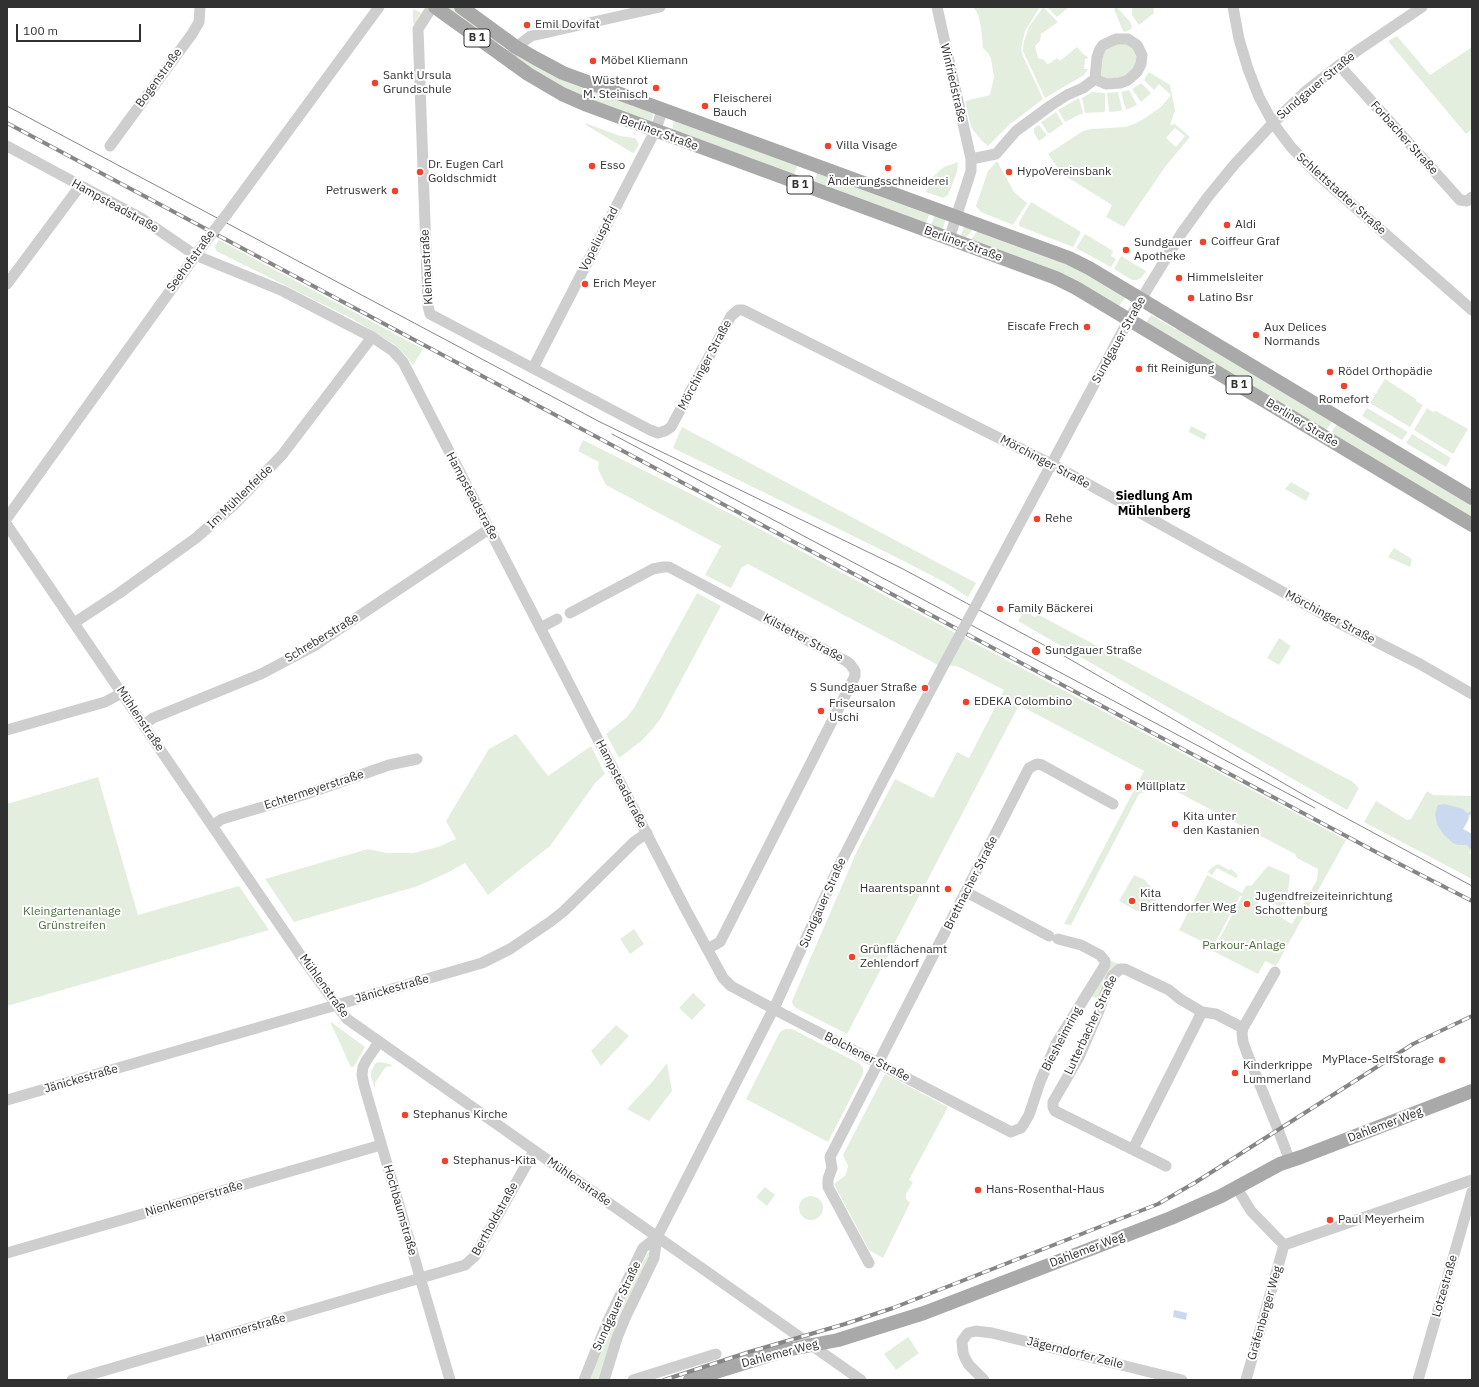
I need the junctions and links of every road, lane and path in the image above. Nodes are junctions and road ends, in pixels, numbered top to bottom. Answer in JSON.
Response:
{"nodes":[{"id":1,"x":200,"y":7,"type":"edge"},
{"id":2,"x":379,"y":7,"type":"edge"},
{"id":3,"x":433,"y":7,"type":"edge"},
{"id":4,"x":461,"y":7,"type":"edge"},
{"id":5,"x":660,"y":7,"type":"edge"},
{"id":6,"x":936,"y":7,"type":"edge"},
{"id":7,"x":1233,"y":7,"type":"edge"},
{"id":8,"x":1422,"y":7,"type":"edge"},
{"id":9,"x":516,"y":47,"type":"junction"},
{"id":10,"x":508,"y":60,"type":"junction"},
{"id":11,"x":1339,"y":65,"type":"junction"},
{"id":12,"x":1096,"y":79,"type":"junction"},
{"id":13,"x":663,"y":110,"type":"junction"},
{"id":14,"x":1273,"y":123,"type":"junction"},
{"id":15,"x":655,"y":131,"type":"junction"},
{"id":16,"x":7,"y":146,"type":"edge"},
{"id":17,"x":110,"y":146,"type":"dead end"},
{"id":18,"x":971,"y":160,"type":"junction"},
{"id":19,"x":80,"y":186,"type":"junction"},
{"id":20,"x":1472,"y":197,"type":"edge"},
{"id":21,"x":957,"y":217,"type":"junction"},
{"id":22,"x":949,"y":239,"type":"junction"},
{"id":23,"x":195,"y":254,"type":"junction"},
{"id":24,"x":7,"y":284,"type":"edge"},
{"id":25,"x":1141,"y":299,"type":"junction"},
{"id":26,"x":1472,"y":310,"type":"edge"},
{"id":27,"x":1129,"y":319,"type":"junction"},
{"id":28,"x":372,"y":337,"type":"junction"},
{"id":29,"x":533,"y":368,"type":"junction"},
{"id":30,"x":665,"y":431,"type":"joint"},
{"id":31,"x":1051,"y":464,"type":"junction"},
{"id":32,"x":1472,"y":498,"type":"edge"},
{"id":33,"x":7,"y":518,"type":"edge"},
{"id":34,"x":7,"y":525,"type":"edge"},
{"id":35,"x":1472,"y":525,"type":"edge"},
{"id":36,"x":489,"y":529,"type":"junction"},
{"id":37,"x":570,"y":613,"type":"dead end"},
{"id":38,"x":557,"y":619,"type":"dead end"},
{"id":39,"x":74,"y":623,"type":"junction"},
{"id":40,"x":540,"y":628,"type":"junction"},
{"id":41,"x":122,"y":693,"type":"junction"},
{"id":42,"x":1472,"y":694,"type":"edge"},
{"id":43,"x":144,"y":725,"type":"junction"},
{"id":44,"x":7,"y":730,"type":"edge"},
{"id":45,"x":417,"y":759,"type":"dead end"},
{"id":46,"x":1113,"y":804,"type":"dead end"},
{"id":47,"x":213,"y":825,"type":"junction"},
{"id":48,"x":647,"y":833,"type":"junction"},
{"id":49,"x":966,"y":892,"type":"junction"},
{"id":50,"x":707,"y":949,"type":"junction"},
{"id":51,"x":1275,"y":972,"type":"dead end"},
{"id":52,"x":336,"y":1005,"type":"junction"},
{"id":53,"x":774,"y":1009,"type":"junction"},
{"id":54,"x":1202,"y":1012,"type":"junction"},
{"id":55,"x":1243,"y":1028,"type":"junction"},
{"id":56,"x":379,"y":1042,"type":"junction"},
{"id":57,"x":879,"y":1063,"type":"junction"},
{"id":58,"x":1472,"y":1091,"type":"edge"},
{"id":59,"x":7,"y":1100,"type":"edge"},
{"id":60,"x":960,"y":1104,"type":"joint"},
{"id":61,"x":381,"y":1145,"type":"junction"},
{"id":62,"x":1133,"y":1149,"type":"junction"},
{"id":63,"x":534,"y":1151,"type":"junction"},
{"id":64,"x":1290,"y":1161,"type":"junction"},
{"id":65,"x":1166,"y":1166,"type":"dead end"},
{"id":66,"x":1472,"y":1180,"type":"edge"},
{"id":67,"x":1236,"y":1188,"type":"junction"},
{"id":68,"x":1472,"y":1192,"type":"edge"},
{"id":69,"x":657,"y":1237,"type":"junction"},
{"id":70,"x":1284,"y":1245,"type":"junction"},
{"id":71,"x":7,"y":1253,"type":"edge"},
{"id":72,"x":869,"y":1263,"type":"dead end"},
{"id":73,"x":420,"y":1279,"type":"junction"},
{"id":74,"x":811,"y":1345,"type":"junction"},
{"id":75,"x":716,"y":1354,"type":"dead end"},
{"id":76,"x":72,"y":1380,"type":"edge"},
{"id":77,"x":450,"y":1380,"type":"edge"},
{"id":78,"x":584,"y":1380,"type":"edge"},
{"id":79,"x":604,"y":1380,"type":"edge"},
{"id":80,"x":633,"y":1380,"type":"edge"},
{"id":81,"x":690,"y":1380,"type":"edge"},
{"id":82,"x":861,"y":1380,"type":"edge"},
{"id":83,"x":984,"y":1380,"type":"edge"},
{"id":84,"x":1182,"y":1380,"type":"edge"},
{"id":85,"x":1246,"y":1380,"type":"edge"},
{"id":86,"x":1418,"y":1380,"type":"edge"}],
"edges":[{"from":1,"to":17,"type":"street","name":"Bogenstraße"},
{"from":2,"to":23,"type":"street","name":"Seehofstraße","bridge":true},
{"from":3,"to":10,"type":"main road","name":"Berliner Straße","number":"B 1"},
{"from":3,"to":29,"type":"street","name":"Kleinaustraße"},
{"from":4,"to":9,"type":"main road","name":"Berliner Straße","number":"B 1"},
{"from":5,"to":9,"type":"street"},
{"from":6,"to":18,"type":"street","name":"Winfriedstraße"},
{"from":7,"to":14,"type":"street","name":"Schlettstadter Straße"},
{"from":8,"to":11,"type":"street","name":"Sundgauer Straße"},
{"from":9,"to":10,"type":"street"},
{"from":9,"to":13,"type":"main road","name":"Berliner Straße","number":"B 1"},
{"from":10,"to":15,"type":"main road","name":"Berliner Straße","number":"B 1"},
{"from":11,"to":14,"type":"street","name":"Sundgauer Straße"},
{"from":11,"to":20,"type":"street","name":"Forbacher Straße"},
{"from":12,"to":12,"type":"street"},
{"from":12,"to":18,"type":"street"},
{"from":13,"to":15,"type":"street","name":"Vopeliuspfad"},
{"from":13,"to":21,"type":"main road","name":"Berliner Straße","number":"B 1"},
{"from":14,"to":25,"type":"street","name":"Sundgauer Straße"},
{"from":14,"to":26,"type":"street","name":"Schlettstadter Straße"},
{"from":15,"to":22,"type":"main road","name":"Berliner Straße","number":"B 1"},
{"from":15,"to":29,"type":"street","name":"Vopeliuspfad"},
{"from":16,"to":19,"type":"street","name":"Hampsteadstraße"},
{"from":18,"to":21,"type":"street","name":"Winfriedstraße"},
{"from":19,"to":23,"type":"street","name":"Hampsteadstraße"},
{"from":19,"to":24,"type":"street"},
{"from":21,"to":22,"type":"street","name":"Winfriedstraße"},
{"from":21,"to":25,"type":"main road","name":"Berliner Straße","number":"B 1"},
{"from":22,"to":27,"type":"main road","name":"Berliner Straße","number":"B 1"},
{"from":23,"to":28,"type":"street","name":"Hampsteadstraße"},
{"from":23,"to":33,"type":"street","name":"Seehofstraße"},
{"from":25,"to":27,"type":"street","name":"Sundgauer Straße"},
{"from":25,"to":32,"type":"main road","name":"Berliner Straße","number":"B 1"},
{"from":27,"to":31,"type":"street","name":"Sundgauer Straße"},
{"from":27,"to":35,"type":"main road","name":"Berliner Straße","number":"B 1"},
{"from":28,"to":36,"type":"street","name":"Hampsteadstraße"},
{"from":28,"to":39,"type":"street","name":"Im Mühlenfelde"},
{"from":29,"to":30,"type":"street","name":"Kleinaustraße"},
{"from":30,"to":31,"type":"street","name":"Mörchinger Straße"},
{"from":31,"to":42,"type":"street","name":"Mörchinger Straße"},
{"from":31,"to":53,"type":"street","name":"Sundgauer Straße","bridge":true},
{"from":34,"to":39,"type":"street","name":"Mühlenstraße"},
{"from":36,"to":40,"type":"street","name":"Hampsteadstraße"},
{"from":36,"to":43,"type":"street","name":"Schreberstraße"},
{"from":37,"to":50,"type":"street","name":"Kilstetter Straße"},
{"from":38,"to":40,"type":"street"},
{"from":39,"to":41,"type":"street","name":"Mühlenstraße"},
{"from":40,"to":48,"type":"street","name":"Hampsteadstraße"},
{"from":41,"to":43,"type":"street","name":"Mühlenstraße"},
{"from":41,"to":44,"type":"street"},
{"from":43,"to":47,"type":"street","name":"Mühlenstraße"},
{"from":45,"to":47,"type":"street","name":"Echtermeyerstraße"},
{"from":46,"to":49,"type":"street","name":"Brettnacher Straße"},
{"from":47,"to":52,"type":"street","name":"Mühlenstraße"},
{"from":48,"to":50,"type":"street","name":"Hampsteadstraße"},
{"from":48,"to":52,"type":"street","name":"Jänickestraße"},
{"from":49,"to":57,"type":"street","name":"Brettnacher Straße"},
{"from":49,"to":60,"type":"street","name":"Biesheimring"},
{"from":50,"to":53,"type":"street","name":"Hampsteadstraße"},
{"from":51,"to":55,"type":"street"},
{"from":52,"to":56,"type":"street","name":"Mühlenstraße"},
{"from":52,"to":59,"type":"street","name":"Jänickestraße"},
{"from":53,"to":57,"type":"street","name":"Bolchener Straße"},
{"from":53,"to":69,"type":"street","name":"Sundgauer Straße"},
{"from":54,"to":55,"type":"street","name":"Lutterbacher Straße"},
{"from":54,"to":62,"type":"street"},
{"from":54,"to":62,"type":"street","name":"Lutterbacher Straße"},
{"from":55,"to":64,"type":"street"},
{"from":56,"to":61,"type":"street","name":"Hochbaumstraße"},
{"from":56,"to":63,"type":"street","name":"Mühlenstraße"},
{"from":57,"to":60,"type":"street","name":"Bolchener Straße"},
{"from":57,"to":72,"type":"street","name":"Brettnacher Straße"},
{"from":58,"to":64,"type":"main road","name":"Dahlemer Weg"},
{"from":61,"to":71,"type":"street","name":"Nienkemperstraße"},
{"from":61,"to":73,"type":"street","name":"Hochbaumstraße"},
{"from":62,"to":65,"type":"street","name":"Lutterbacher Straße"},
{"from":63,"to":69,"type":"street","name":"Mühlenstraße"},
{"from":63,"to":73,"type":"street","name":"Bertholdstraße"},
{"from":64,"to":67,"type":"main road","name":"Dahlemer Weg"},
{"from":66,"to":70,"type":"street"},
{"from":67,"to":70,"type":"street"},
{"from":67,"to":74,"type":"main road","name":"Dahlemer Weg"},
{"from":68,"to":86,"type":"street","name":"Lotzestraße"},
{"from":69,"to":74,"type":"street","name":"Mühlenstraße"},
{"from":69,"to":78,"type":"street","name":"Sundgauer Straße"},
{"from":69,"to":79,"type":"street","name":"Sundgauer Straße"},
{"from":70,"to":85,"type":"street","name":"Gräfenberger Weg"},
{"from":73,"to":76,"type":"street","name":"Hammerstraße"},
{"from":73,"to":77,"type":"street","name":"Hochbaumstraße"},
{"from":74,"to":81,"type":"main road","name":"Dahlemer Weg"},
{"from":74,"to":82,"type":"street","name":"Mühlenstraße"},
{"from":75,"to":80,"type":"street"},
{"from":83,"to":84,"type":"street","name":"Jägerndorfer Zeile"}]}
